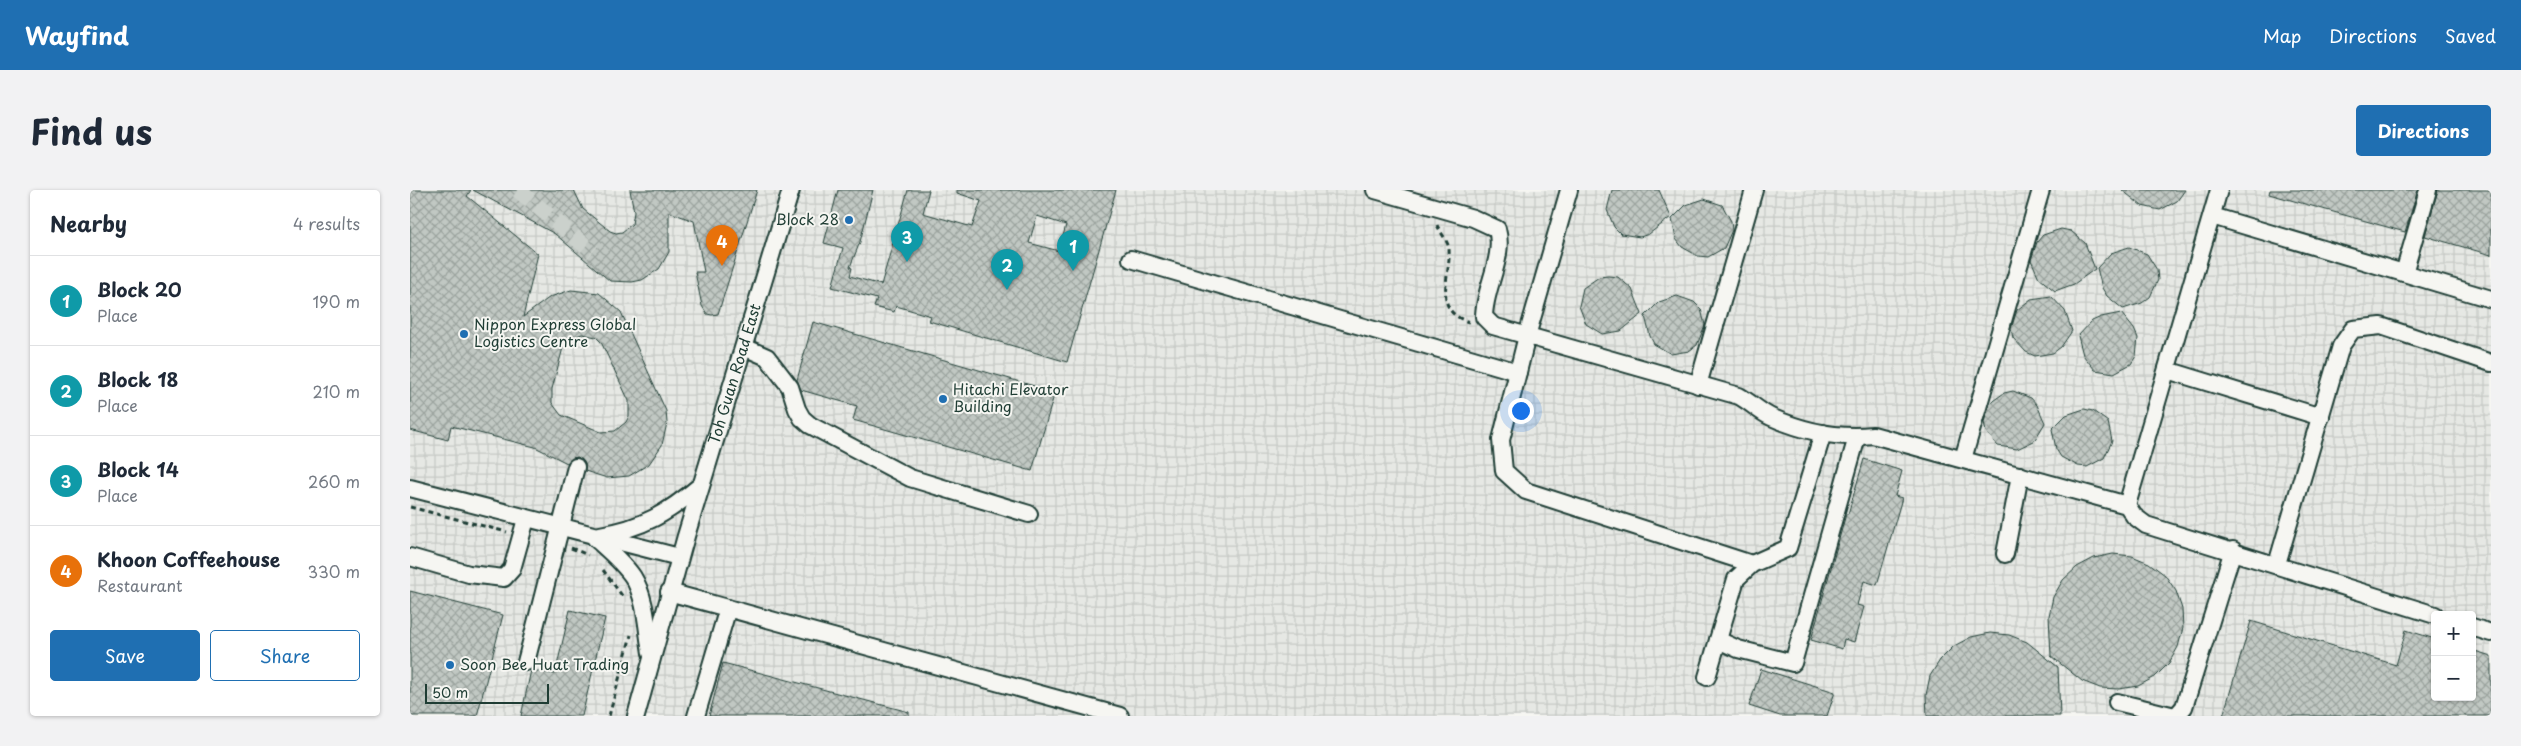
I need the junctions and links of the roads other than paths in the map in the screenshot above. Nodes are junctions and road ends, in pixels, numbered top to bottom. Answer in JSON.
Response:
{"nodes":[{"id":1,"x":792,"y":190,"type":"edge"},
{"id":2,"x":1375,"y":190,"type":"edge"},
{"id":3,"x":1569,"y":190,"type":"edge"},
{"id":4,"x":1754,"y":190,"type":"edge"},
{"id":5,"x":2041,"y":190,"type":"edge"},
{"id":6,"x":2219,"y":190,"type":"edge"},
{"id":7,"x":2428,"y":190,"type":"edge"},
{"id":8,"x":2212,"y":216,"type":"junction"},
{"id":9,"x":1131,"y":259,"type":"dead end"},
{"id":10,"x":2404,"y":273,"type":"junction"},
{"id":11,"x":2491,"y":299,"type":"edge"},
{"id":12,"x":1527,"y":336,"type":"junction"},
{"id":13,"x":744,"y":347,"type":"junction"},
{"id":14,"x":2491,"y":363,"type":"edge"},
{"id":15,"x":2167,"y":370,"type":"junction"},
{"id":16,"x":1518,"y":372,"type":"junction"},
{"id":17,"x":1698,"y":385,"type":"junction"},
{"id":18,"x":2321,"y":416,"type":"junction"},
{"id":19,"x":1823,"y":433,"type":"junction"},
{"id":20,"x":1857,"y":437,"type":"junction"},
{"id":21,"x":1962,"y":459,"type":"junction"},
{"id":22,"x":576,"y":467,"type":"dead end"},
{"id":23,"x":2020,"y":475,"type":"junction"},
{"id":24,"x":701,"y":485,"type":"junction"},
{"id":25,"x":410,"y":488,"type":"edge"},
{"id":26,"x":2127,"y":505,"type":"junction"},
{"id":27,"x":1029,"y":514,"type":"dead end"},
{"id":28,"x":526,"y":518,"type":"junction"},
{"id":29,"x":561,"y":528,"type":"junction"},
{"id":30,"x":593,"y":536,"type":"junction"},
{"id":31,"x":2233,"y":550,"type":"junction"},
{"id":32,"x":2005,"y":554,"type":"dead end"},
{"id":33,"x":410,"y":557,"type":"edge"},
{"id":34,"x":680,"y":557,"type":"junction"},
{"id":35,"x":1752,"y":564,"type":"junction"},
{"id":36,"x":2277,"y":564,"type":"junction"},
{"id":37,"x":670,"y":592,"type":"junction"},
{"id":38,"x":728,"y":608,"type":"junction"},
{"id":39,"x":2431,"y":614,"type":"edge"},
{"id":40,"x":2476,"y":628,"type":"edge"},
{"id":41,"x":2491,"y":633,"type":"edge"},
{"id":42,"x":1718,"y":640,"type":"junction"},
{"id":43,"x":652,"y":658,"type":"junction"},
{"id":44,"x":526,"y":662,"type":"dead end"},
{"id":45,"x":1707,"y":677,"type":"dead end"},
{"id":46,"x":2116,"y":702,"type":"dead end"},
{"id":47,"x":636,"y":716,"type":"edge"},
{"id":48,"x":696,"y":716,"type":"edge"},
{"id":49,"x":1120,"y":716,"type":"edge"},
{"id":50,"x":2176,"y":716,"type":"edge"}],
"edges":[{"from":1,"to":13,"type":"street","name":"Toh Guan Road East"},
{"from":2,"to":12,"type":"street"},
{"from":3,"to":12,"type":"street"},
{"from":4,"to":17,"type":"street"},
{"from":5,"to":21,"type":"street"},
{"from":6,"to":8,"type":"street"},
{"from":7,"to":10,"type":"street"},
{"from":8,"to":10,"type":"street"},
{"from":8,"to":15,"type":"street"},
{"from":9,"to":16,"type":"street"},
{"from":10,"to":11,"type":"street"},
{"from":12,"to":16,"type":"street"},
{"from":12,"to":17,"type":"street"},
{"from":13,"to":24,"type":"street","name":"Toh Guan Road East"},
{"from":13,"to":27,"type":"street"},
{"from":14,"to":18,"type":"street"},
{"from":15,"to":18,"type":"street"},
{"from":15,"to":26,"type":"street"},
{"from":16,"to":35,"type":"street"},
{"from":17,"to":19,"type":"street"},
{"from":18,"to":36,"type":"street"},
{"from":19,"to":20,"type":"street"},
{"from":19,"to":35,"type":"street"},
{"from":20,"to":21,"type":"street"},
{"from":20,"to":42,"type":"street"},
{"from":21,"to":23,"type":"street"},
{"from":22,"to":29,"type":"street"},
{"from":23,"to":26,"type":"street"},
{"from":23,"to":32,"type":"street"},
{"from":24,"to":30,"type":"street"},
{"from":24,"to":34,"type":"street","name":"Toh Guan Road East"},
{"from":25,"to":28,"type":"street"},
{"from":26,"to":31,"type":"street"},
{"from":28,"to":29,"type":"street"},
{"from":28,"to":33,"type":"street"},
{"from":29,"to":30,"type":"street"},
{"from":29,"to":44,"type":"street"},
{"from":30,"to":34,"type":"street"},
{"from":30,"to":43,"type":"street"},
{"from":31,"to":36,"type":"street"},
{"from":31,"to":50,"type":"street"},
{"from":34,"to":37,"type":"street","name":"Toh Guan Road East"},
{"from":35,"to":42,"type":"street"},
{"from":36,"to":39,"type":"street"},
{"from":37,"to":38,"type":"street"},
{"from":37,"to":43,"type":"street","name":"Toh Guan Road East"},
{"from":38,"to":48,"type":"street"},
{"from":38,"to":49,"type":"street"},
{"from":40,"to":41,"type":"street"},
{"from":42,"to":45,"type":"street"},
{"from":43,"to":47,"type":"street","name":"Toh Guan Road East"},
{"from":46,"to":50,"type":"street"}]}
